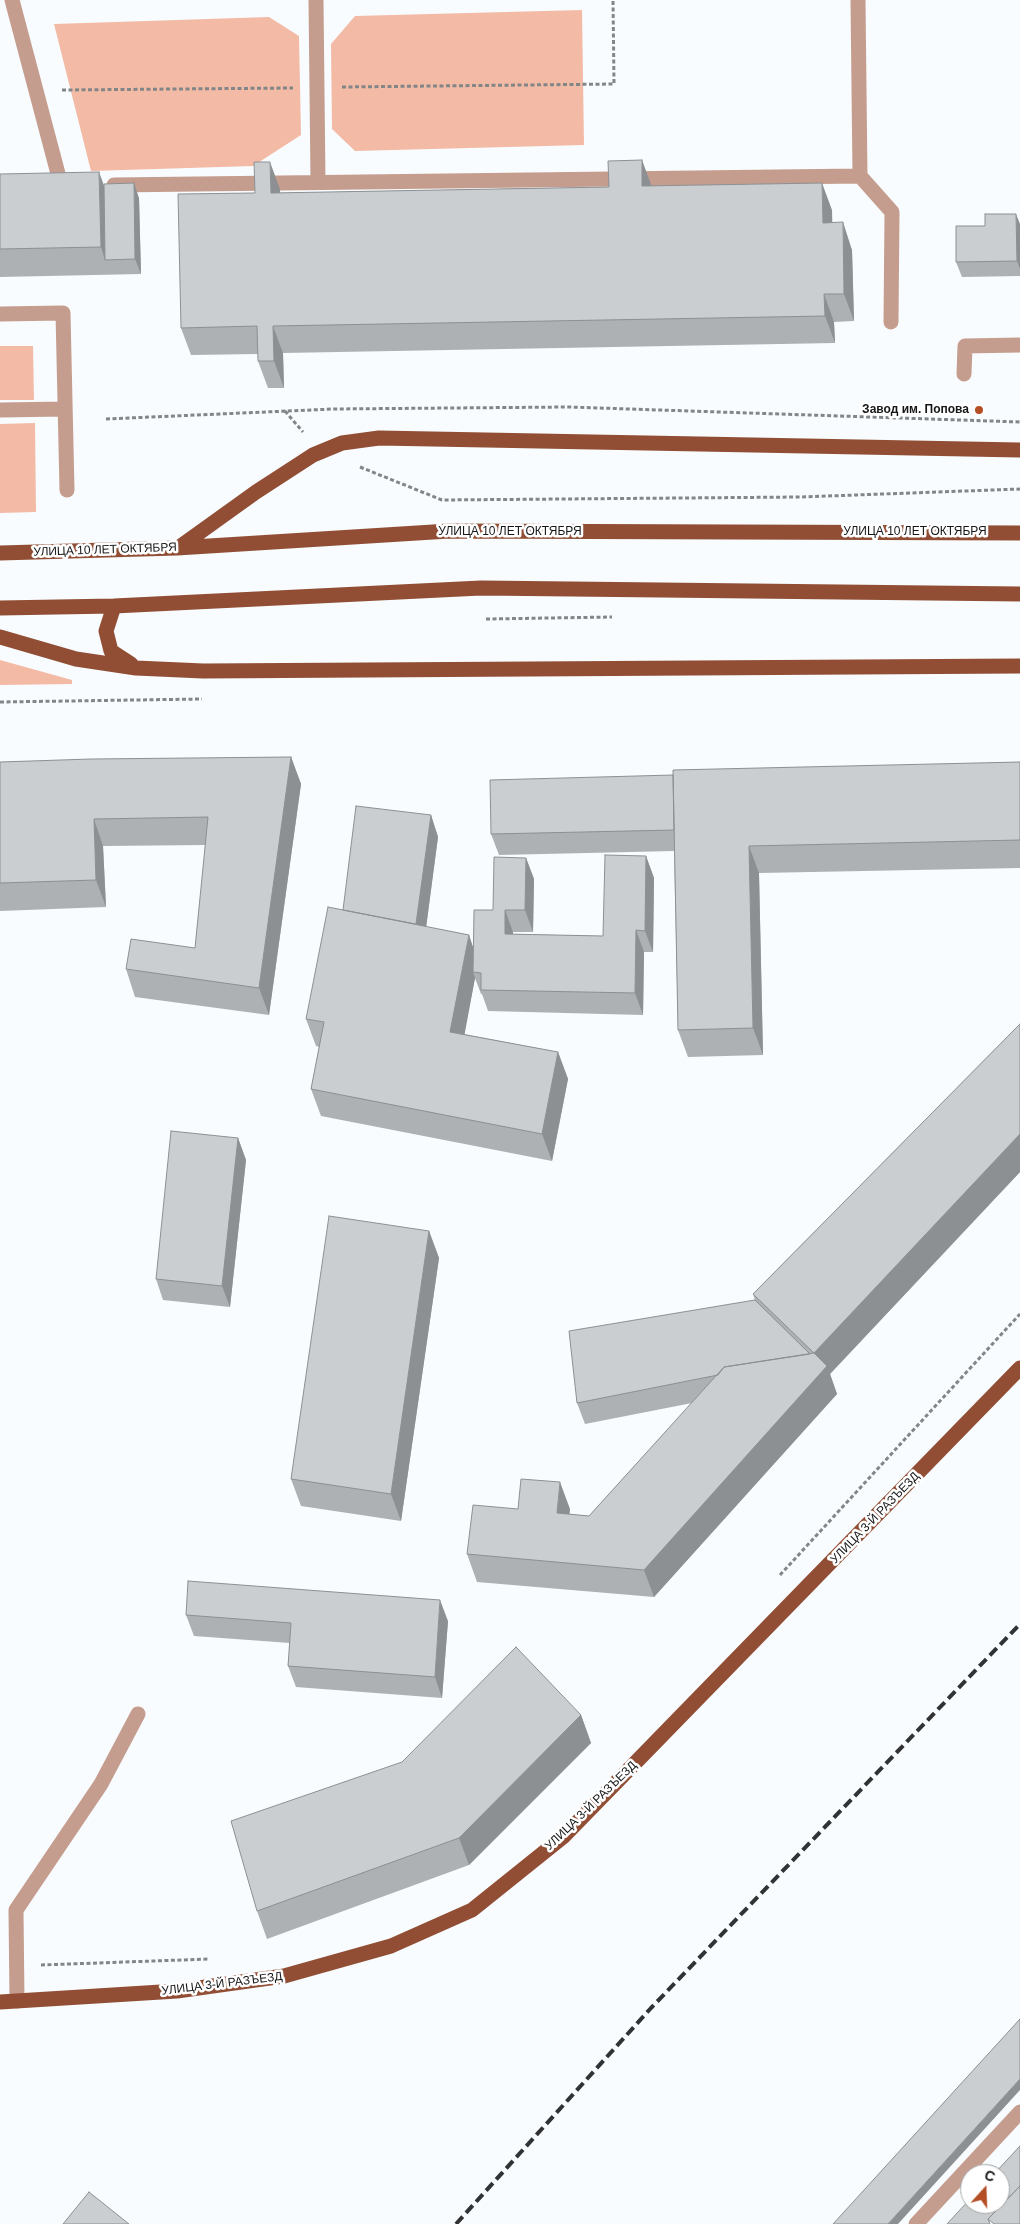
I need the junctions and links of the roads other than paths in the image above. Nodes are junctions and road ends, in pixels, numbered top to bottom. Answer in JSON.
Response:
{"nodes":[{"id":1,"x":12,"y":0,"type":"edge"},
{"id":2,"x":316,"y":0,"type":"edge"},
{"id":3,"x":858,"y":0,"type":"edge"},
{"id":4,"x":860,"y":176,"type":"junction"},
{"id":5,"x":318,"y":182,"type":"junction"},
{"id":6,"x":101,"y":185,"type":"edge"},
{"id":7,"x":44,"y":186,"type":"edge"},
{"id":8,"x":0,"y":314,"type":"edge"},
{"id":9,"x":891,"y":322,"type":"dead end"},
{"id":10,"x":1020,"y":345,"type":"edge"},
{"id":11,"x":964,"y":374,"type":"dead end"},
{"id":12,"x":65,"y":409,"type":"junction"},
{"id":13,"x":0,"y":410,"type":"edge"},
{"id":14,"x":1020,"y":450,"type":"edge"},
{"id":15,"x":67,"y":490,"type":"dead end"},
{"id":16,"x":1020,"y":533,"type":"edge"},
{"id":17,"x":177,"y":548,"type":"junction"},
{"id":18,"x":0,"y":553,"type":"edge"},
{"id":19,"x":1020,"y":594,"type":"edge"},
{"id":20,"x":114,"y":606,"type":"junction"},
{"id":21,"x":0,"y":608,"type":"edge"},
{"id":22,"x":0,"y":637,"type":"edge"},
{"id":23,"x":1020,"y":666,"type":"edge"},
{"id":24,"x":136,"y":668,"type":"junction"},
{"id":25,"x":1020,"y":1368,"type":"edge"},
{"id":26,"x":138,"y":1714,"type":"dead end"},
{"id":27,"x":17,"y":2001,"type":"junction"},
{"id":28,"x":0,"y":2002,"type":"edge"},
{"id":29,"x":1020,"y":2112,"type":"edge"},
{"id":30,"x":916,"y":2224,"type":"edge"}],
"edges":[{"from":1,"to":7,"type":"lane"},
{"from":2,"to":5,"type":"lane"},
{"from":3,"to":4,"type":"lane"},
{"from":4,"to":5,"type":"lane"},
{"from":4,"to":9,"type":"lane"},
{"from":5,"to":6,"type":"lane"},
{"from":8,"to":12,"type":"lane"},
{"from":10,"to":11,"type":"lane"},
{"from":12,"to":13,"type":"lane"},
{"from":12,"to":15,"type":"lane"},
{"from":14,"to":17,"type":"main road"},
{"from":16,"to":17,"type":"main road","name":"УЛИЦА 10 ЛЕТ ОКТЯБРЯ"},
{"from":17,"to":18,"type":"main road","name":"УЛИЦА 10 ЛЕТ ОКТЯБРЯ"},
{"from":19,"to":20,"type":"main road"},
{"from":20,"to":21,"type":"main road"},
{"from":20,"to":24,"type":"main road"},
{"from":22,"to":24,"type":"main road"},
{"from":23,"to":24,"type":"main road"},
{"from":25,"to":27,"type":"main road","name":"УЛИЦА 3-Й РАЗЪЕЗД"},
{"from":26,"to":27,"type":"lane"},
{"from":27,"to":28,"type":"main road","name":"УЛИЦА 3-Й РАЗЪЕЗД"},
{"from":29,"to":30,"type":"lane"}]}
